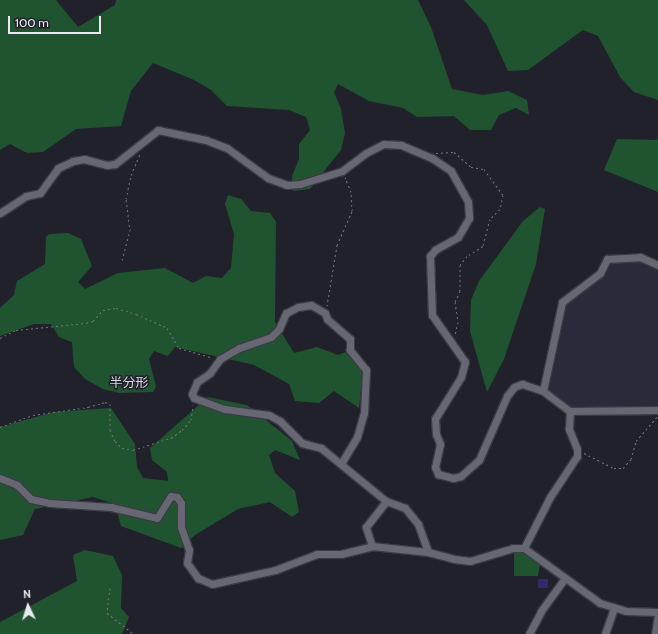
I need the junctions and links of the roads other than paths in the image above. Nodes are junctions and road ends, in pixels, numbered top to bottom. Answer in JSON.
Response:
{"nodes":[{"id":1,"x":0,"y":213,"type":"edge"},
{"id":2,"x":658,"y":265,"type":"edge"},
{"id":3,"x":543,"y":391,"type":"junction"},
{"id":4,"x":658,"y":410,"type":"edge"},
{"id":5,"x":570,"y":411,"type":"junction"},
{"id":6,"x":342,"y":462,"type":"junction"},
{"id":7,"x":0,"y":478,"type":"edge"},
{"id":8,"x":386,"y":500,"type":"junction"},
{"id":9,"x":372,"y":546,"type":"junction"},
{"id":10,"x":524,"y":548,"type":"junction"},
{"id":11,"x":428,"y":552,"type":"junction"},
{"id":12,"x":565,"y":578,"type":"junction"},
{"id":13,"x":614,"y":608,"type":"junction"},
{"id":14,"x":658,"y":612,"type":"edge"},
{"id":15,"x":658,"y":616,"type":"edge"},
{"id":16,"x":529,"y":634,"type":"edge"},
{"id":17,"x":605,"y":634,"type":"edge"},
{"id":18,"x":655,"y":634,"type":"edge"}],
"edges":[{"from":1,"to":3,"type":"street"},
{"from":2,"to":3,"type":"street"},
{"from":3,"to":5,"type":"street"},
{"from":4,"to":5,"type":"street"},
{"from":5,"to":10,"type":"street"},
{"from":6,"to":6,"type":"street"},
{"from":6,"to":8,"type":"street"},
{"from":7,"to":9,"type":"street"},
{"from":8,"to":9,"type":"street"},
{"from":8,"to":11,"type":"street"},
{"from":9,"to":11,"type":"street"},
{"from":10,"to":11,"type":"street"},
{"from":10,"to":12,"type":"street"},
{"from":12,"to":13,"type":"street"},
{"from":12,"to":16,"type":"street"},
{"from":13,"to":14,"type":"street"},
{"from":13,"to":17,"type":"street"},
{"from":15,"to":18,"type":"street"}]}
